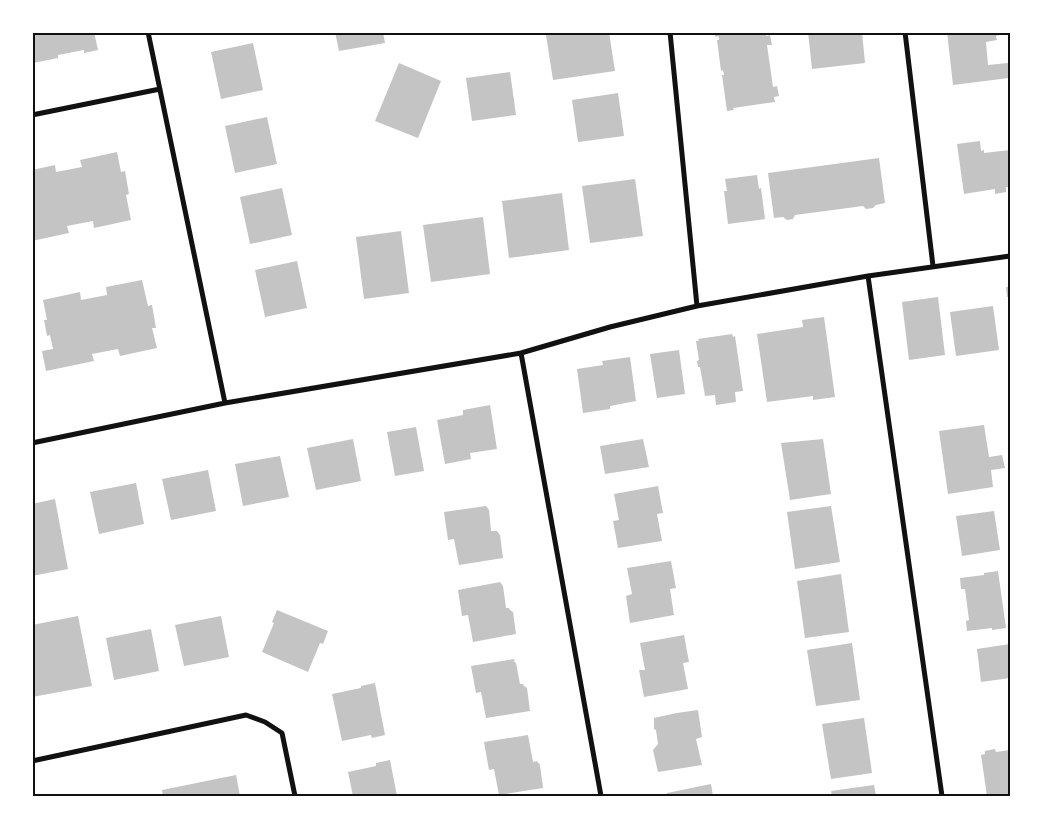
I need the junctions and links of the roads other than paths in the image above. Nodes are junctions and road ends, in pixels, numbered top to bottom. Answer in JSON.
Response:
{"nodes":[{"id":1,"x":148,"y":32,"type":"edge"},
{"id":2,"x":670,"y":32,"type":"edge"},
{"id":3,"x":906,"y":32,"type":"edge"},
{"id":4,"x":160,"y":90,"type":"junction"},
{"id":5,"x":32,"y":115,"type":"edge"},
{"id":6,"x":1010,"y":256,"type":"edge"},
{"id":7,"x":932,"y":266,"type":"junction"},
{"id":8,"x":868,"y":276,"type":"junction"},
{"id":9,"x":697,"y":306,"type":"junction"},
{"id":10,"x":521,"y":353,"type":"junction"},
{"id":11,"x":225,"y":403,"type":"junction"},
{"id":12,"x":32,"y":443,"type":"edge"},
{"id":13,"x":32,"y":761,"type":"edge"},
{"id":14,"x":295,"y":796,"type":"edge"},
{"id":15,"x":601,"y":796,"type":"edge"},
{"id":16,"x":942,"y":796,"type":"edge"}],
"edges":[{"from":1,"to":4,"type":"street"},
{"from":2,"to":9,"type":"street"},
{"from":3,"to":7,"type":"street"},
{"from":4,"to":5,"type":"street"},
{"from":4,"to":11,"type":"street"},
{"from":6,"to":7,"type":"street"},
{"from":7,"to":8,"type":"street"},
{"from":8,"to":9,"type":"street"},
{"from":8,"to":16,"type":"street"},
{"from":9,"to":10,"type":"street"},
{"from":10,"to":11,"type":"street"},
{"from":10,"to":15,"type":"street"},
{"from":11,"to":12,"type":"street"},
{"from":13,"to":14,"type":"street"}]}
